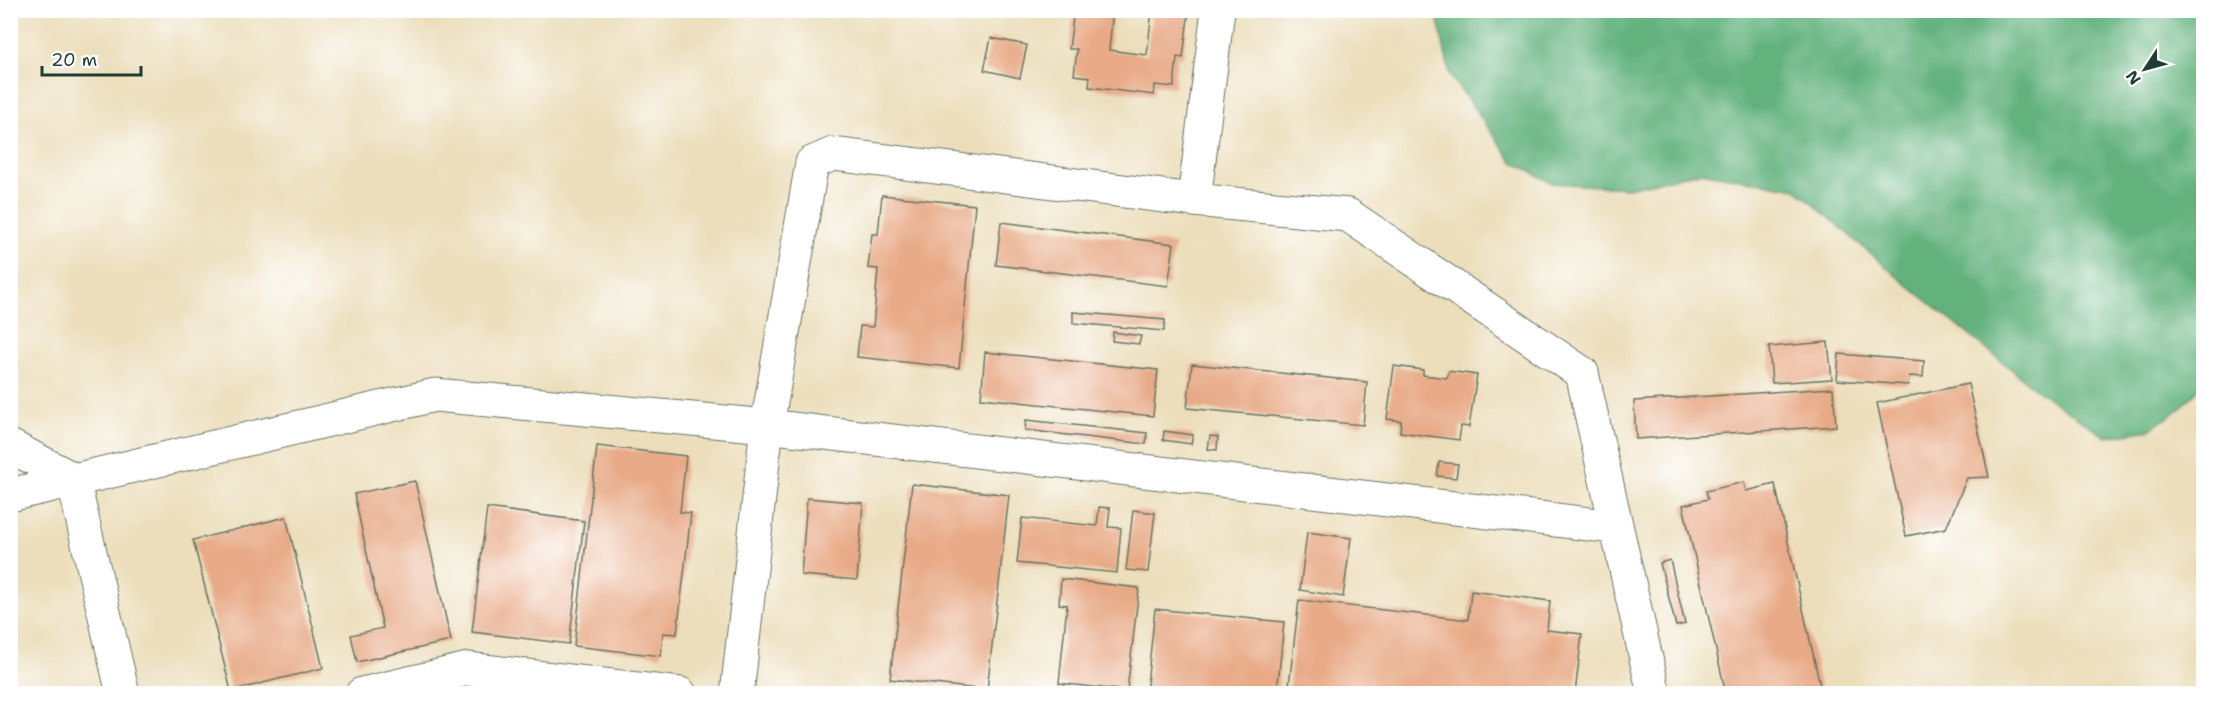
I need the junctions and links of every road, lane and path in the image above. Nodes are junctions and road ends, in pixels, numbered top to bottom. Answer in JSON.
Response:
{"nodes":[{"id":1,"x":1218,"y":10,"type":"edge"},
{"id":2,"x":1194,"y":200,"type":"junction"},
{"id":3,"x":767,"y":426,"type":"junction"},
{"id":4,"x":10,"y":446,"type":"edge"},
{"id":5,"x":73,"y":479,"type":"junction"},
{"id":6,"x":10,"y":495,"type":"edge"},
{"id":7,"x":1614,"y":527,"type":"junction"},
{"id":8,"x":123,"y":693,"type":"edge"},
{"id":9,"x":362,"y":693,"type":"edge"},
{"id":10,"x":680,"y":693,"type":"edge"},
{"id":11,"x":737,"y":693,"type":"edge"},
{"id":12,"x":1654,"y":693,"type":"edge"}],
"edges":[{"from":1,"to":2,"type":"street"},
{"from":2,"to":3,"type":"street"},
{"from":2,"to":7,"type":"street"},
{"from":3,"to":5,"type":"street"},
{"from":3,"to":7,"type":"street"},
{"from":3,"to":11,"type":"street"},
{"from":4,"to":5,"type":"street"},
{"from":5,"to":6,"type":"street"},
{"from":5,"to":8,"type":"street"},
{"from":7,"to":12,"type":"street"},
{"from":9,"to":10,"type":"street"}]}
